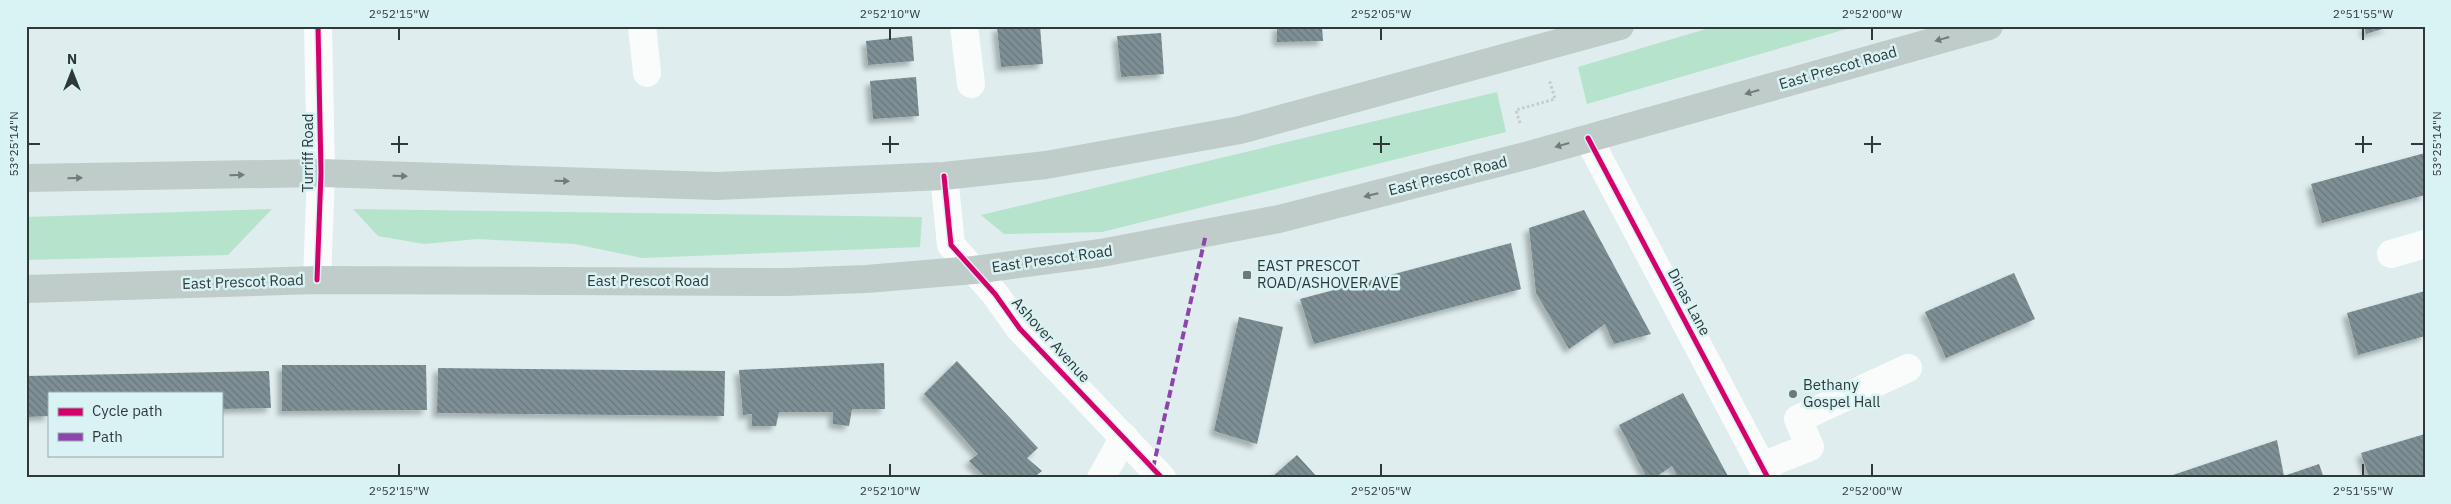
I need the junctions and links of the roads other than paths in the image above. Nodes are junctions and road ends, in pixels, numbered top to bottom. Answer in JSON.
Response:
{"nodes":[{"id":1,"x":318,"y":26,"type":"edge"},
{"id":2,"x":642,"y":26,"type":"edge"},
{"id":3,"x":964,"y":26,"type":"edge"},
{"id":4,"x":1620,"y":26,"type":"edge"},
{"id":5,"x":1989,"y":26,"type":"edge"},
{"id":6,"x":647,"y":72,"type":"dead end"},
{"id":7,"x":971,"y":84,"type":"dead end"},
{"id":8,"x":1588,"y":138,"type":"junction"},
{"id":9,"x":322,"y":173,"type":"junction"},
{"id":10,"x":944,"y":176,"type":"junction"},
{"id":11,"x":26,"y":178,"type":"edge"},
{"id":12,"x":2425,"y":244,"type":"edge"},
{"id":13,"x":2391,"y":254,"type":"dead end"},
{"id":14,"x":974,"y":270,"type":"junction"},
{"id":15,"x":317,"y":280,"type":"junction"},
{"id":16,"x":26,"y":289,"type":"edge"},
{"id":17,"x":1908,"y":368,"type":"dead end"},
{"id":18,"x":1124,"y":436,"type":"junction"},
{"id":19,"x":1765,"y":472,"type":"edge"},
{"id":20,"x":1101,"y":478,"type":"edge"},
{"id":21,"x":1162,"y":478,"type":"edge"}],
"edges":[{"from":1,"to":9,"type":"street","name":"Turriff Road"},
{"from":2,"to":6,"type":"street"},
{"from":3,"to":7,"type":"street"},
{"from":4,"to":10,"type":"highway"},
{"from":5,"to":8,"type":"highway","name":"East Prescot Road","one_way":true},
{"from":8,"to":14,"type":"highway","name":"East Prescot Road","one_way":true},
{"from":8,"to":19,"type":"street","name":"Dinas Lane"},
{"from":9,"to":10,"type":"highway","one_way":true},
{"from":11,"to":9,"type":"highway","one_way":true},
{"from":9,"to":15,"type":"street","name":"Turriff Road"},
{"from":10,"to":14,"type":"street","name":"Ashover Avenue"},
{"from":12,"to":13,"type":"street"},
{"from":14,"to":15,"type":"highway","name":"East Prescot Road"},
{"from":14,"to":18,"type":"street","name":"Ashover Avenue"},
{"from":15,"to":16,"type":"highway","name":"East Prescot Road"},
{"from":17,"to":19,"type":"street"},
{"from":18,"to":20,"type":"street"},
{"from":18,"to":21,"type":"street","name":"Ashover Avenue"}]}
